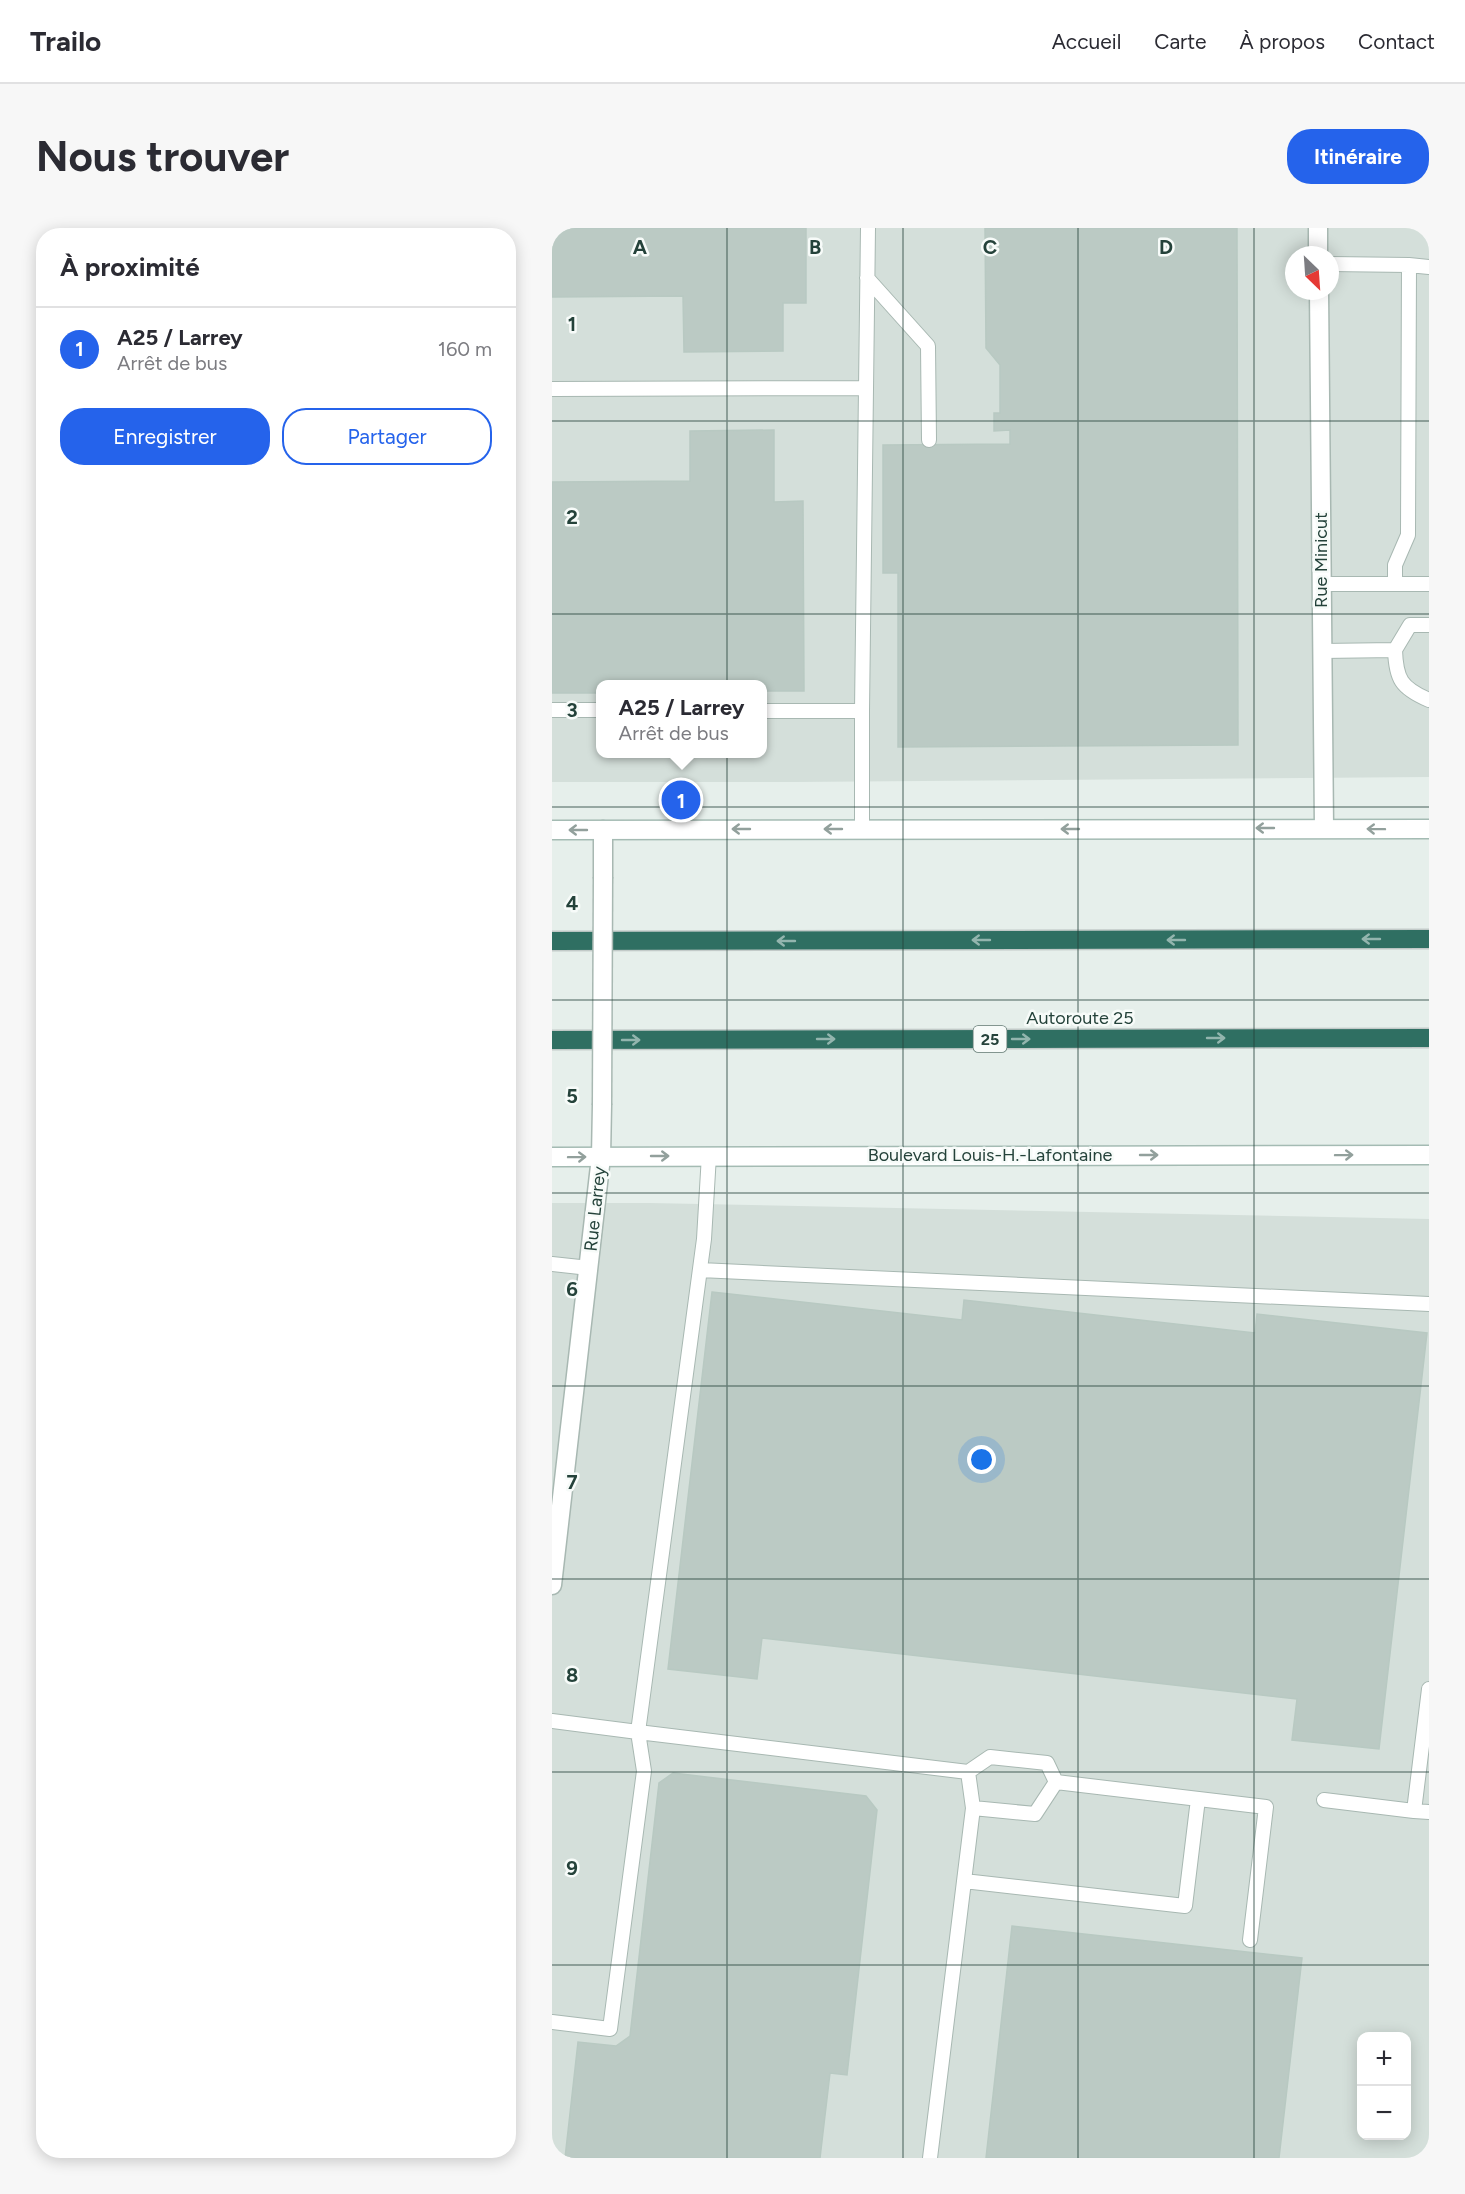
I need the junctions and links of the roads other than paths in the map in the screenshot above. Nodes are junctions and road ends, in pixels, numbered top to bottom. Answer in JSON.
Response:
{"nodes":[{"id":1,"x":868,"y":228,"type":"edge"},
{"id":2,"x":1318,"y":228,"type":"edge"},
{"id":3,"x":1318,"y":246,"type":"edge"},
{"id":4,"x":1339,"y":264,"type":"edge"},
{"id":5,"x":1409,"y":265,"type":"junction"},
{"id":6,"x":1429,"y":267,"type":"edge"},
{"id":7,"x":867,"y":278,"type":"junction"},
{"id":8,"x":1319,"y":300,"type":"edge"},
{"id":9,"x":866,"y":388,"type":"junction"},
{"id":10,"x":552,"y":389,"type":"edge"},
{"id":11,"x":929,"y":440,"type":"dead end"},
{"id":12,"x":1322,"y":584,"type":"junction"},
{"id":13,"x":1395,"y":584,"type":"junction"},
{"id":14,"x":1429,"y":584,"type":"edge"},
{"id":15,"x":1429,"y":625,"type":"edge"},
{"id":16,"x":1395,"y":650,"type":"junction"},
{"id":17,"x":1322,"y":651,"type":"junction"},
{"id":18,"x":1429,"y":700,"type":"edge"},
{"id":19,"x":552,"y":710,"type":"edge"},
{"id":20,"x":596,"y":710,"type":"edge"},
{"id":21,"x":767,"y":711,"type":"edge"},
{"id":22,"x":862,"y":711,"type":"junction"},
{"id":23,"x":1324,"y":828,"type":"junction"},
{"id":24,"x":862,"y":829,"type":"junction"},
{"id":25,"x":1429,"y":829,"type":"edge"},
{"id":26,"x":552,"y":830,"type":"edge"},
{"id":27,"x":603,"y":830,"type":"junction"},
{"id":28,"x":1429,"y":939,"type":"edge"},
{"id":29,"x":552,"y":941,"type":"edge"},
{"id":30,"x":1429,"y":1038,"type":"edge"},
{"id":31,"x":552,"y":1040,"type":"edge"},
{"id":32,"x":709,"y":1155,"type":"junction"},
{"id":33,"x":1429,"y":1155,"type":"edge"},
{"id":34,"x":552,"y":1157,"type":"edge"},
{"id":35,"x":601,"y":1157,"type":"junction"},
{"id":36,"x":552,"y":1264,"type":"edge"},
{"id":37,"x":589,"y":1268,"type":"junction"},
{"id":38,"x":700,"y":1270,"type":"junction"},
{"id":39,"x":1429,"y":1304,"type":"edge"},
{"id":40,"x":552,"y":1585,"type":"edge"},
{"id":41,"x":1429,"y":1689,"type":"edge"},
{"id":42,"x":552,"y":1721,"type":"edge"},
{"id":43,"x":638,"y":1732,"type":"junction"},
{"id":44,"x":968,"y":1772,"type":"junction"},
{"id":45,"x":1056,"y":1782,"type":"junction"},
{"id":46,"x":1198,"y":1798,"type":"junction"},
{"id":47,"x":1324,"y":1800,"type":"dead end"},
{"id":48,"x":974,"y":1808,"type":"junction"},
{"id":49,"x":1414,"y":1811,"type":"junction"},
{"id":50,"x":1429,"y":1812,"type":"edge"},
{"id":51,"x":964,"y":1881,"type":"junction"},
{"id":52,"x":1250,"y":1940,"type":"dead end"},
{"id":53,"x":552,"y":2022,"type":"edge"},
{"id":54,"x":930,"y":2158,"type":"edge"}],
"edges":[{"from":1,"to":7,"type":"lane"},
{"from":2,"to":3,"type":"main road"},
{"from":4,"to":5,"type":"lane"},
{"from":5,"to":6,"type":"lane"},
{"from":5,"to":13,"type":"lane"},
{"from":7,"to":9,"type":"lane"},
{"from":7,"to":11,"type":"lane"},
{"from":8,"to":12,"type":"main road","name":"Rue Minicut"},
{"from":9,"to":10,"type":"lane"},
{"from":9,"to":22,"type":"lane"},
{"from":12,"to":13,"type":"lane"},
{"from":12,"to":17,"type":"main road","name":"Rue Minicut"},
{"from":13,"to":14,"type":"lane"},
{"from":15,"to":16,"type":"lane"},
{"from":16,"to":17,"type":"lane"},
{"from":16,"to":18,"type":"lane"},
{"from":17,"to":23,"type":"main road","name":"Rue Minicut"},
{"from":19,"to":20,"type":"lane"},
{"from":21,"to":22,"type":"lane"},
{"from":22,"to":24,"type":"lane"},
{"from":23,"to":24,"type":"main road","one_way":true},
{"from":25,"to":23,"type":"main road","one_way":true},
{"from":24,"to":27,"type":"main road","one_way":true},
{"from":27,"to":26,"type":"main road","one_way":true},
{"from":27,"to":35,"type":"main road","name":"Rue Larrey","bridge":true},
{"from":28,"to":29,"type":"highway","one_way":true},
{"from":31,"to":30,"type":"highway","name":"Autoroute 25","number":"25","one_way":true},
{"from":32,"to":33,"type":"main road","name":"Boulevard Louis-H.-Lafontaine","one_way":true},
{"from":35,"to":32,"type":"main road","name":"Boulevard Louis-H.-Lafontaine","one_way":true},
{"from":32,"to":38,"type":"lane"},
{"from":34,"to":35,"type":"main road","name":"Boulevard Louis-H.-Lafontaine","one_way":true},
{"from":35,"to":37,"type":"main road","name":"Rue Larrey"},
{"from":36,"to":37,"type":"lane"},
{"from":37,"to":40,"type":"main road","name":"Rue Larrey"},
{"from":38,"to":39,"type":"lane"},
{"from":38,"to":43,"type":"lane"},
{"from":41,"to":49,"type":"lane"},
{"from":42,"to":43,"type":"lane"},
{"from":43,"to":44,"type":"lane"},
{"from":43,"to":53,"type":"lane"},
{"from":44,"to":45,"type":"lane"},
{"from":44,"to":48,"type":"lane"},
{"from":45,"to":46,"type":"lane"},
{"from":45,"to":48,"type":"lane"},
{"from":46,"to":51,"type":"lane"},
{"from":46,"to":52,"type":"lane"},
{"from":47,"to":49,"type":"lane"},
{"from":48,"to":51,"type":"lane"},
{"from":49,"to":50,"type":"lane"},
{"from":51,"to":54,"type":"lane"}]}
